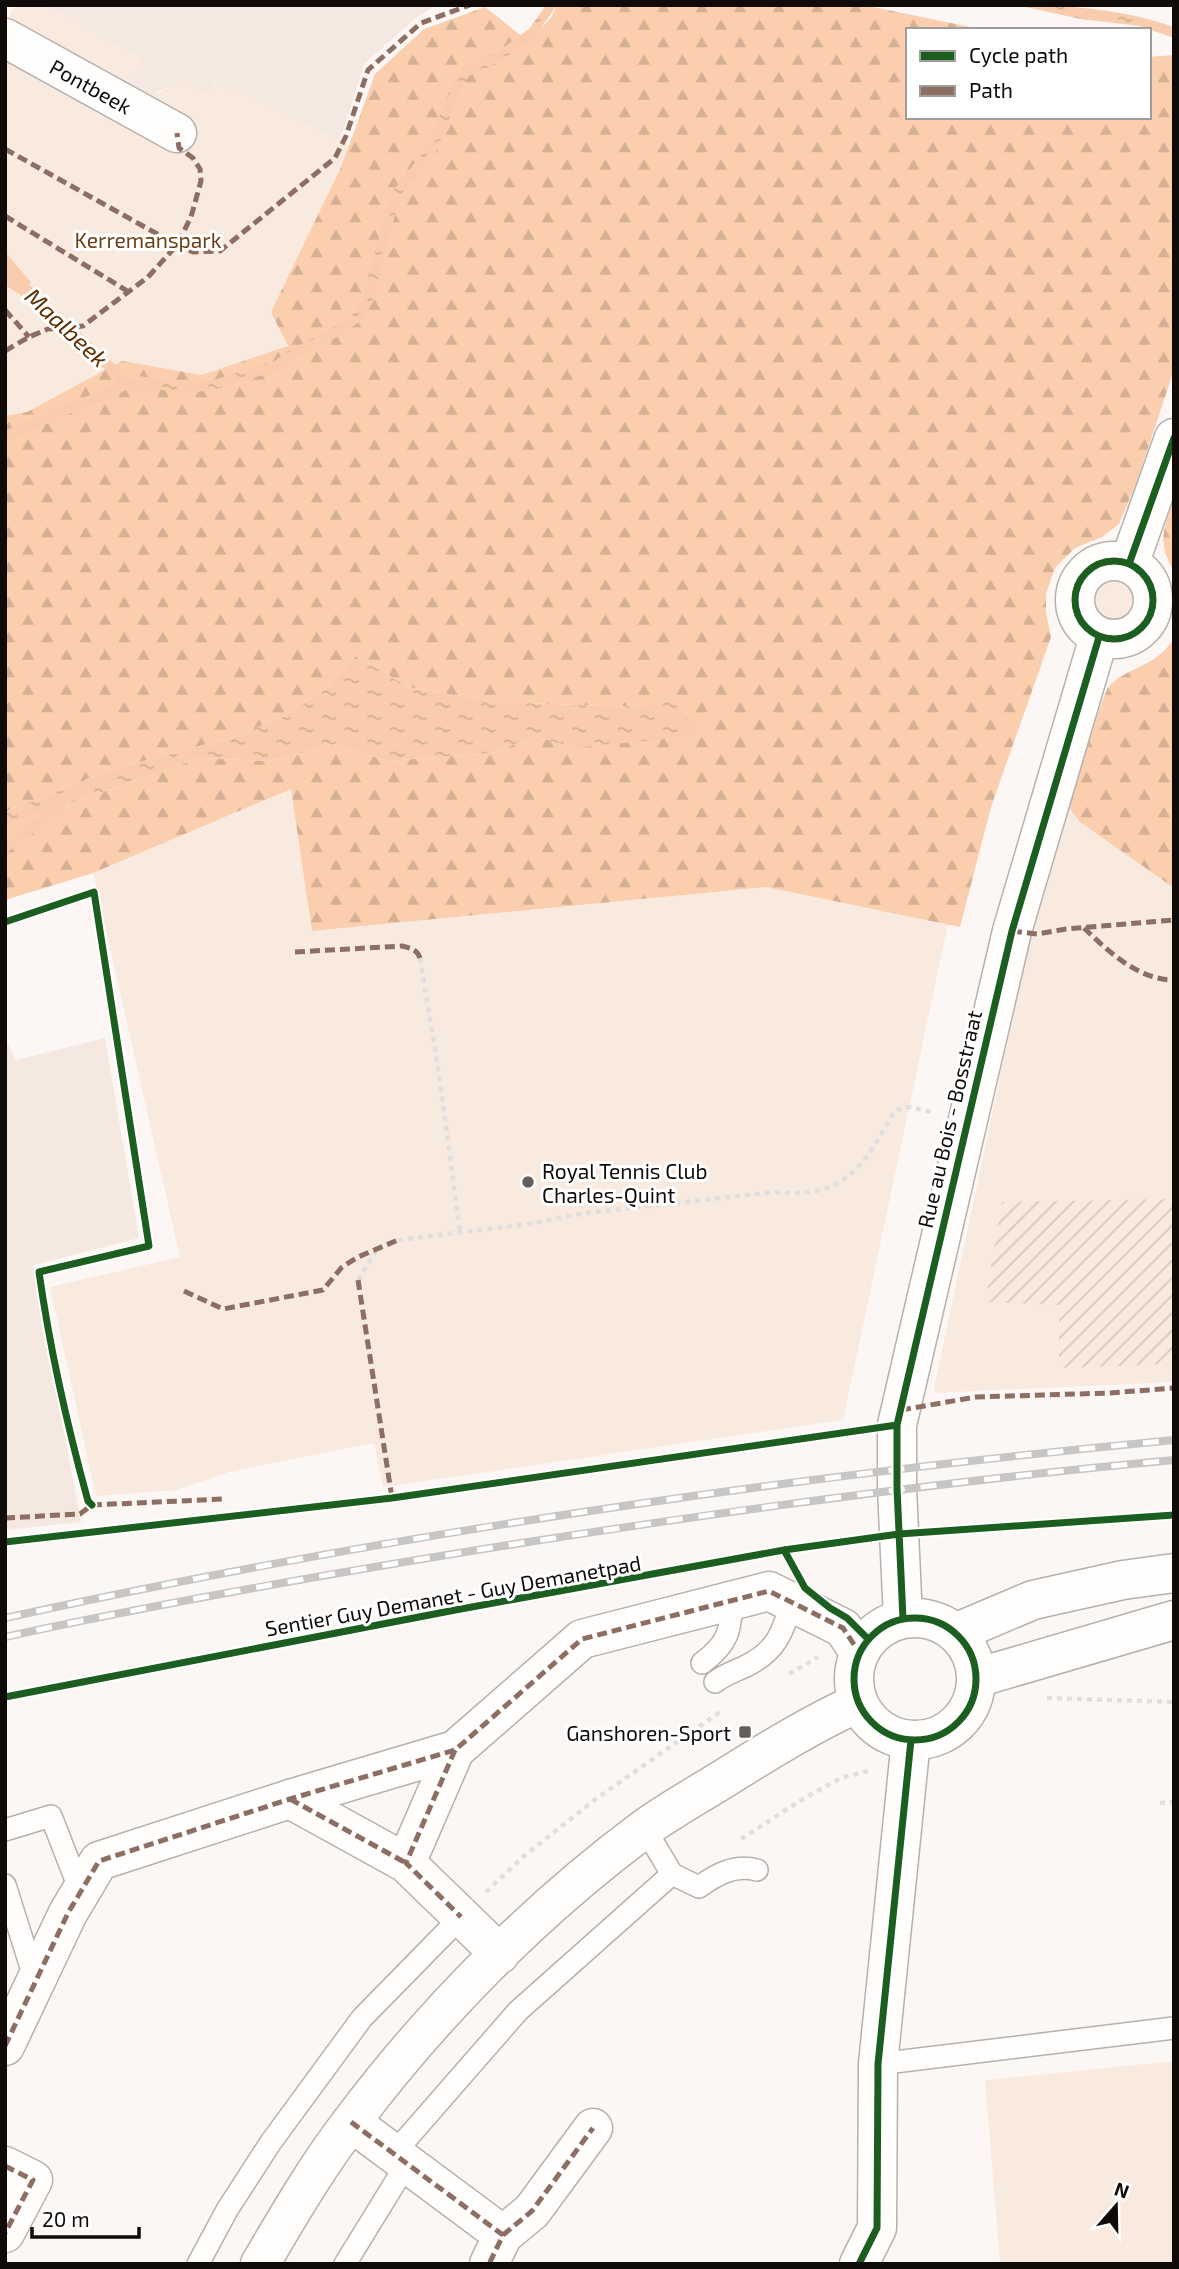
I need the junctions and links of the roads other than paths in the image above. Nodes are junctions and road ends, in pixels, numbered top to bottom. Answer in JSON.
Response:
{"nodes":[{"id":1,"x":5,"y":38,"type":"edge"},
{"id":2,"x":177,"y":132,"type":"dead end"},
{"id":3,"x":1174,"y":438,"type":"edge"},
{"id":4,"x":1129,"y":564,"type":"junction"},
{"id":5,"x":1100,"y":637,"type":"junction"},
{"id":6,"x":1174,"y":1573,"type":"edge"},
{"id":7,"x":732,"y":1599,"type":"junction"},
{"id":8,"x":792,"y":1602,"type":"junction"},
{"id":9,"x":903,"y":1619,"type":"junction"},
{"id":10,"x":1174,"y":1620,"type":"edge"},
{"id":11,"x":956,"y":1633,"type":"junction"},
{"id":12,"x":702,"y":1663,"type":"dead end"},
{"id":13,"x":857,"y":1676,"type":"junction"},
{"id":14,"x":976,"y":1678,"type":"junction"},
{"id":15,"x":715,"y":1682,"type":"dead end"},
{"id":16,"x":911,"y":1741,"type":"junction"},
{"id":17,"x":455,"y":1750,"type":"junction"},
{"id":18,"x":290,"y":1799,"type":"junction"},
{"id":19,"x":645,"y":1829,"type":"junction"},
{"id":20,"x":5,"y":1830,"type":"edge"},
{"id":21,"x":406,"y":1863,"type":"junction"},
{"id":22,"x":757,"y":1870,"type":"dead end"},
{"id":23,"x":672,"y":1874,"type":"junction"},
{"id":24,"x":5,"y":1885,"type":"edge"},
{"id":25,"x":80,"y":1893,"type":"junction"},
{"id":26,"x":461,"y":1916,"type":"junction"},
{"id":27,"x":500,"y":1954,"type":"junction"},
{"id":28,"x":35,"y":1983,"type":"junction"},
{"id":29,"x":1174,"y":2028,"type":"edge"},
{"id":30,"x":5,"y":2046,"type":"edge"},
{"id":31,"x":878,"y":2064,"type":"junction"},
{"id":32,"x":351,"y":2122,"type":"junction"},
{"id":33,"x":593,"y":2128,"type":"dead end"},
{"id":34,"x":401,"y":2159,"type":"junction"},
{"id":35,"x":5,"y":2166,"type":"edge"},
{"id":36,"x":5,"y":2233,"type":"edge"},
{"id":37,"x":496,"y":2249,"type":"edge"},
{"id":38,"x":198,"y":2264,"type":"edge"},
{"id":39,"x":260,"y":2264,"type":"edge"},
{"id":40,"x":345,"y":2264,"type":"edge"},
{"id":41,"x":859,"y":2264,"type":"edge"}],
"edges":[{"from":1,"to":2,"type":"street","name":"Pontbeek"},
{"from":3,"to":4,"type":"street"},
{"from":4,"to":5,"type":"street"},
{"from":4,"to":5,"type":"street"},
{"from":5,"to":9,"type":"street","name":"Rue au Bois - Bosstraat"},
{"from":6,"to":11,"type":"street"},
{"from":7,"to":8,"type":"street"},
{"from":7,"to":12,"type":"lane"},
{"from":7,"to":17,"type":"street"},
{"from":8,"to":13,"type":"street"},
{"from":8,"to":15,"type":"lane"},
{"from":9,"to":11,"type":"street"},
{"from":9,"to":13,"type":"street"},
{"from":10,"to":14,"type":"street"},
{"from":11,"to":14,"type":"street"},
{"from":13,"to":16,"type":"street"},
{"from":13,"to":19,"type":"street"},
{"from":14,"to":16,"type":"street"},
{"from":16,"to":31,"type":"street"},
{"from":17,"to":18,"type":"street"},
{"from":17,"to":21,"type":"street"},
{"from":18,"to":21,"type":"street"},
{"from":18,"to":25,"type":"street"},
{"from":19,"to":23,"type":"lane"},
{"from":19,"to":27,"type":"street"},
{"from":20,"to":25,"type":"lane"},
{"from":21,"to":26,"type":"street"},
{"from":22,"to":23,"type":"lane"},
{"from":23,"to":34,"type":"lane"},
{"from":24,"to":28,"type":"lane"},
{"from":25,"to":28,"type":"street"},
{"from":26,"to":27,"type":"street"},
{"from":26,"to":38,"type":"lane"},
{"from":27,"to":32,"type":"street"},
{"from":28,"to":30,"type":"street"},
{"from":29,"to":31,"type":"lane"},
{"from":31,"to":41,"type":"street"},
{"from":32,"to":34,"type":"street"},
{"from":32,"to":39,"type":"street"},
{"from":33,"to":37,"type":"street"},
{"from":34,"to":37,"type":"street"},
{"from":34,"to":40,"type":"lane"},
{"from":35,"to":36,"type":"street"}]}
